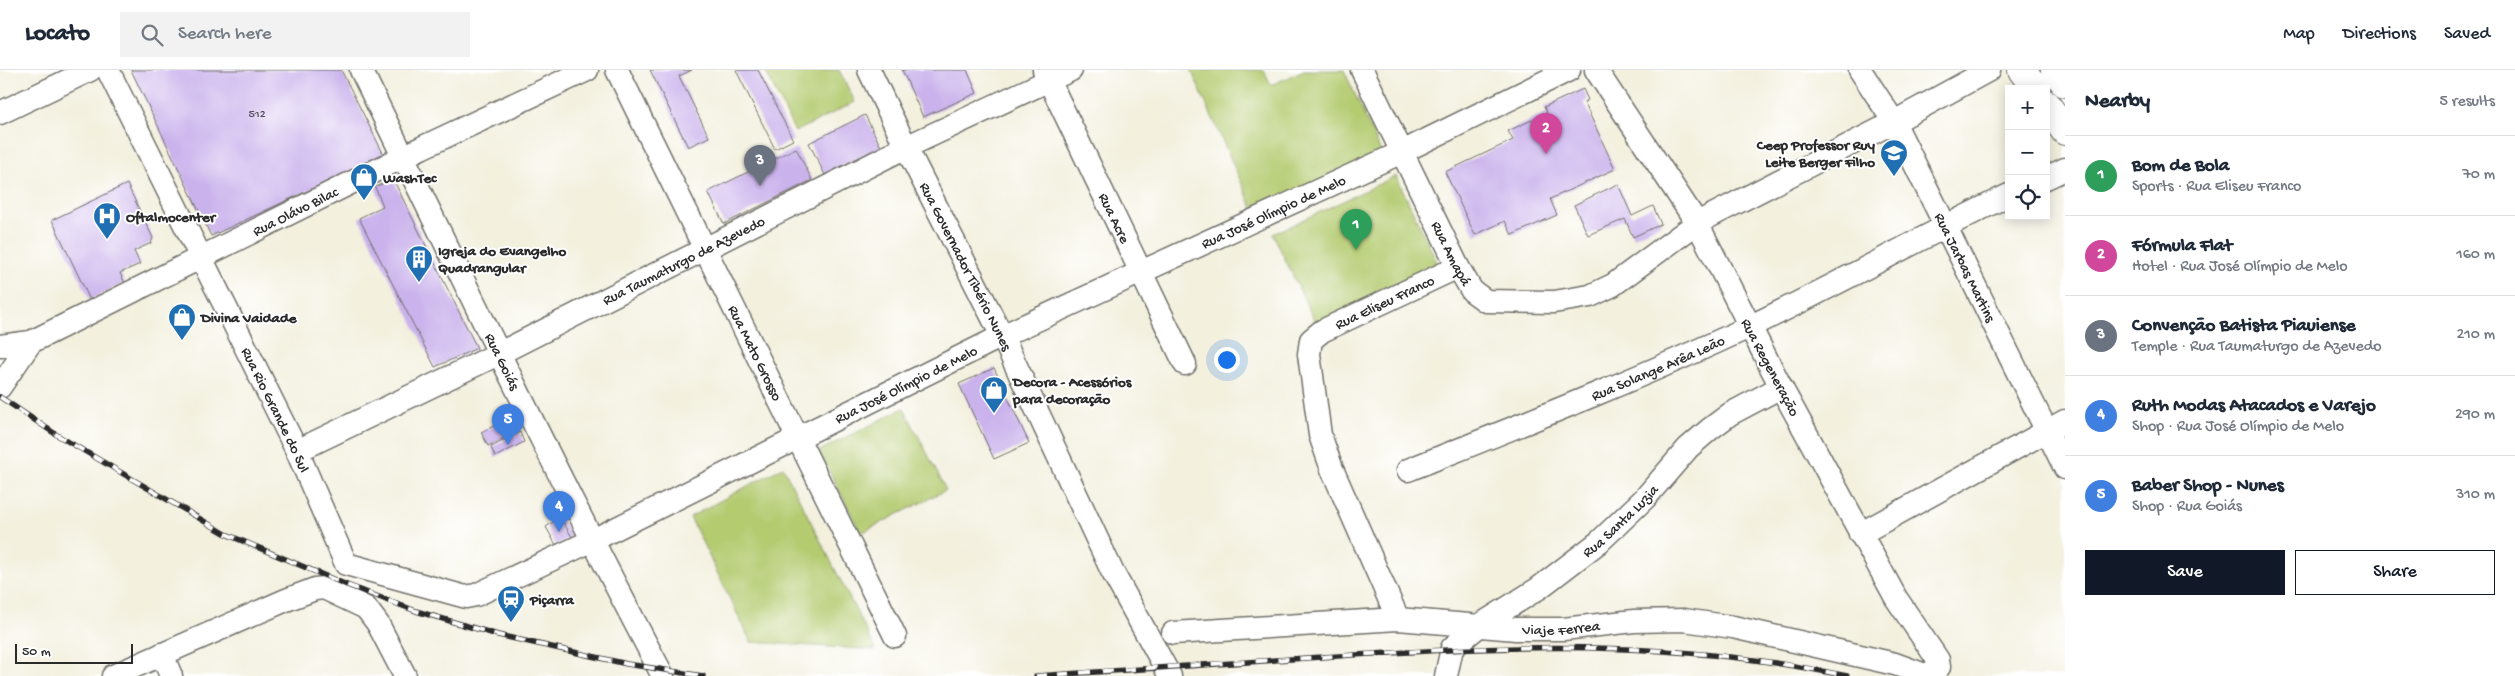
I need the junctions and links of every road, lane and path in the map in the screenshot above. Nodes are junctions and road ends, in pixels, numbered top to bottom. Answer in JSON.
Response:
{"nodes":[{"id":1,"x":90,"y":70,"type":"edge"},
{"id":2,"x":108,"y":70,"type":"edge"},
{"id":3,"x":361,"y":70,"type":"edge"},
{"id":4,"x":587,"y":70,"type":"edge"},
{"id":5,"x":617,"y":70,"type":"edge"},
{"id":6,"x":870,"y":70,"type":"edge"},
{"id":7,"x":1071,"y":70,"type":"edge"},
{"id":8,"x":1362,"y":70,"type":"edge"},
{"id":9,"x":1569,"y":70,"type":"edge"},
{"id":10,"x":1596,"y":70,"type":"edge"},
{"id":11,"x":1860,"y":70,"type":"edge"},
{"id":12,"x":1989,"y":70,"type":"edge"},
{"id":13,"x":2022,"y":70,"type":"edge"},
{"id":14,"x":2055,"y":70,"type":"edge"},
{"id":15,"x":1046,"y":75,"type":"edge"},
{"id":16,"x":2065,"y":83,"type":"edge"},
{"id":17,"x":2033,"y":85,"type":"edge"},
{"id":18,"x":2050,"y":110,"type":"edge"},
{"id":19,"x":0,"y":113,"type":"edge"},
{"id":20,"x":1894,"y":122,"type":"junction"},
{"id":21,"x":2065,"y":131,"type":"edge"},
{"id":22,"x":906,"y":147,"type":"junction"},
{"id":23,"x":1402,"y":152,"type":"junction"},
{"id":24,"x":403,"y":157,"type":"junction"},
{"id":25,"x":2065,"y":169,"type":"edge"},
{"id":26,"x":2050,"y":176,"type":"edge"},
{"id":27,"x":2005,"y":198,"type":"edge"},
{"id":28,"x":1697,"y":223,"type":"junction"},
{"id":29,"x":1945,"y":226,"type":"junction"},
{"id":30,"x":706,"y":247,"type":"junction"},
{"id":31,"x":201,"y":257,"type":"junction"},
{"id":32,"x":1458,"y":267,"type":"junction"},
{"id":33,"x":1142,"y":271,"type":"junction"},
{"id":34,"x":1750,"y":326,"type":"junction"},
{"id":35,"x":1002,"y":336,"type":"junction"},
{"id":36,"x":31,"y":342,"type":"junction"},
{"id":37,"x":0,"y":346,"type":"edge"},
{"id":38,"x":498,"y":354,"type":"junction"},
{"id":39,"x":1185,"y":364,"type":"dead end"},
{"id":40,"x":5,"y":380,"type":"edge"},
{"id":41,"x":1781,"y":387,"type":"junction"},
{"id":42,"x":2056,"y":426,"type":"edge"},
{"id":43,"x":798,"y":438,"type":"junction"},
{"id":44,"x":297,"y":451,"type":"junction"},
{"id":45,"x":2065,"y":468,"type":"edge"},
{"id":46,"x":1408,"y":470,"type":"dead end"},
{"id":47,"x":1860,"y":534,"type":"junction"},
{"id":48,"x":591,"y":540,"type":"junction"},
{"id":49,"x":346,"y":564,"type":"joint"},
{"id":50,"x":1398,"y":619,"type":"junction"},
{"id":51,"x":1480,"y":625,"type":"junction"},
{"id":52,"x":1173,"y":633,"type":"dead end"},
{"id":53,"x":895,"y":636,"type":"dead end"},
{"id":54,"x":162,"y":654,"type":"junction"},
{"id":55,"x":1940,"y":667,"type":"joint"},
{"id":56,"x":113,"y":676,"type":"edge"},
{"id":57,"x":171,"y":676,"type":"edge"},
{"id":58,"x":405,"y":676,"type":"edge"},
{"id":59,"x":663,"y":676,"type":"edge"},
{"id":60,"x":1170,"y":676,"type":"edge"},
{"id":61,"x":1446,"y":676,"type":"edge"}],
"edges":[{"from":1,"to":19,"type":"street"},
{"from":2,"to":31,"type":"street","name":"Rua Rio Grande do Sul"},
{"from":3,"to":24,"type":"street","name":"Rua Goiás"},
{"from":4,"to":24,"type":"street","name":"Rua Olávo Bilac"},
{"from":5,"to":30,"type":"street","name":"Rua Mato Grosso"},
{"from":6,"to":22,"type":"street","name":"Rua Governador Tibério Nunes"},
{"from":7,"to":15,"type":"street","name":"Rua Taumaturgo de Azevedo"},
{"from":8,"to":23,"type":"street","name":"Rua Amapá"},
{"from":9,"to":23,"type":"street","name":"Rua José Olímpio de Melo"},
{"from":10,"to":28,"type":"street","name":"Rua Regeneração"},
{"from":11,"to":20,"type":"street","name":"Rua Jarbas Martins"},
{"from":12,"to":20,"type":"street"},
{"from":13,"to":17,"type":"main road"},
{"from":14,"to":16,"type":"main road"},
{"from":15,"to":22,"type":"street","name":"Rua Taumaturgo de Azevedo"},
{"from":15,"to":33,"type":"street","name":"Rua Acre"},
{"from":18,"to":21,"type":"main road"},
{"from":20,"to":28,"type":"street"},
{"from":20,"to":29,"type":"street","name":"Rua Jarbas Martins"},
{"from":22,"to":30,"type":"street","name":"Rua Taumaturgo de Azevedo"},
{"from":22,"to":35,"type":"street","name":"Rua Governador Tibério Nunes"},
{"from":23,"to":32,"type":"street","name":"Rua Amapá"},
{"from":23,"to":33,"type":"street","name":"Rua José Olímpio de Melo"},
{"from":24,"to":31,"type":"street","name":"Rua Olávo Bilac"},
{"from":24,"to":38,"type":"street","name":"Rua Goiás"},
{"from":25,"to":26,"type":"street"},
{"from":27,"to":29,"type":"street","name":"Rua Solange Arêa Leão"},
{"from":28,"to":32,"type":"street","name":"Rua Amapá"},
{"from":28,"to":34,"type":"street","name":"Rua Regeneração"},
{"from":29,"to":34,"type":"street","name":"Rua Solange Arêa Leão"},
{"from":29,"to":42,"type":"street","name":"Rua Jarbas Martins"},
{"from":30,"to":38,"type":"street","name":"Rua Taumaturgo de Azevedo"},
{"from":30,"to":43,"type":"street","name":"Rua Mato Grosso"},
{"from":31,"to":36,"type":"street","name":"Rua Olávo Bilac"},
{"from":31,"to":44,"type":"street","name":"Rua Rio Grande do Sul"},
{"from":32,"to":50,"type":"street","name":"Rua Eliseu Franco"},
{"from":33,"to":35,"type":"street","name":"Rua José Olímpio de Melo"},
{"from":33,"to":39,"type":"street","name":"Rua Acre"},
{"from":34,"to":41,"type":"street","name":"Rua Regeneração"},
{"from":34,"to":46,"type":"street","name":"Rua Solange Arêa Leão"},
{"from":35,"to":43,"type":"street","name":"Rua José Olímpio de Melo"},
{"from":35,"to":60,"type":"street","name":"Rua Governador Tibério Nunes"},
{"from":36,"to":37,"type":"street"},
{"from":36,"to":40,"type":"street"},
{"from":38,"to":44,"type":"street","name":"Rua Taumaturgo de Azevedo"},
{"from":38,"to":48,"type":"street","name":"Rua Goiás"},
{"from":41,"to":47,"type":"street","name":"Rua Regeneração"},
{"from":41,"to":51,"type":"street","name":"Rua Santa Luzia"},
{"from":42,"to":45,"type":"street","name":"Rua Jarbas Martins"},
{"from":42,"to":47,"type":"street"},
{"from":43,"to":48,"type":"street","name":"Rua José Olímpio de Melo"},
{"from":43,"to":53,"type":"street","name":"Rua Mato Grosso"},
{"from":44,"to":49,"type":"street","name":"Rua Rio Grande do Sul"},
{"from":47,"to":55,"type":"street","name":"Rua Regeneração"},
{"from":48,"to":49,"type":"street","name":"Rua José Olímpio de Melo"},
{"from":48,"to":59,"type":"street","name":"Rua Goiás"},
{"from":50,"to":51,"type":"street","name":"Viaje Ferrea"},
{"from":50,"to":52,"type":"street","name":"Viaje Ferrea"},
{"from":51,"to":55,"type":"street","name":"Viaje Ferrea"},
{"from":51,"to":61,"type":"street","name":"Rua Santa Luzia"},
{"from":54,"to":56,"type":"street"},
{"from":54,"to":57,"type":"street"},
{"from":54,"to":58,"type":"street"}]}
